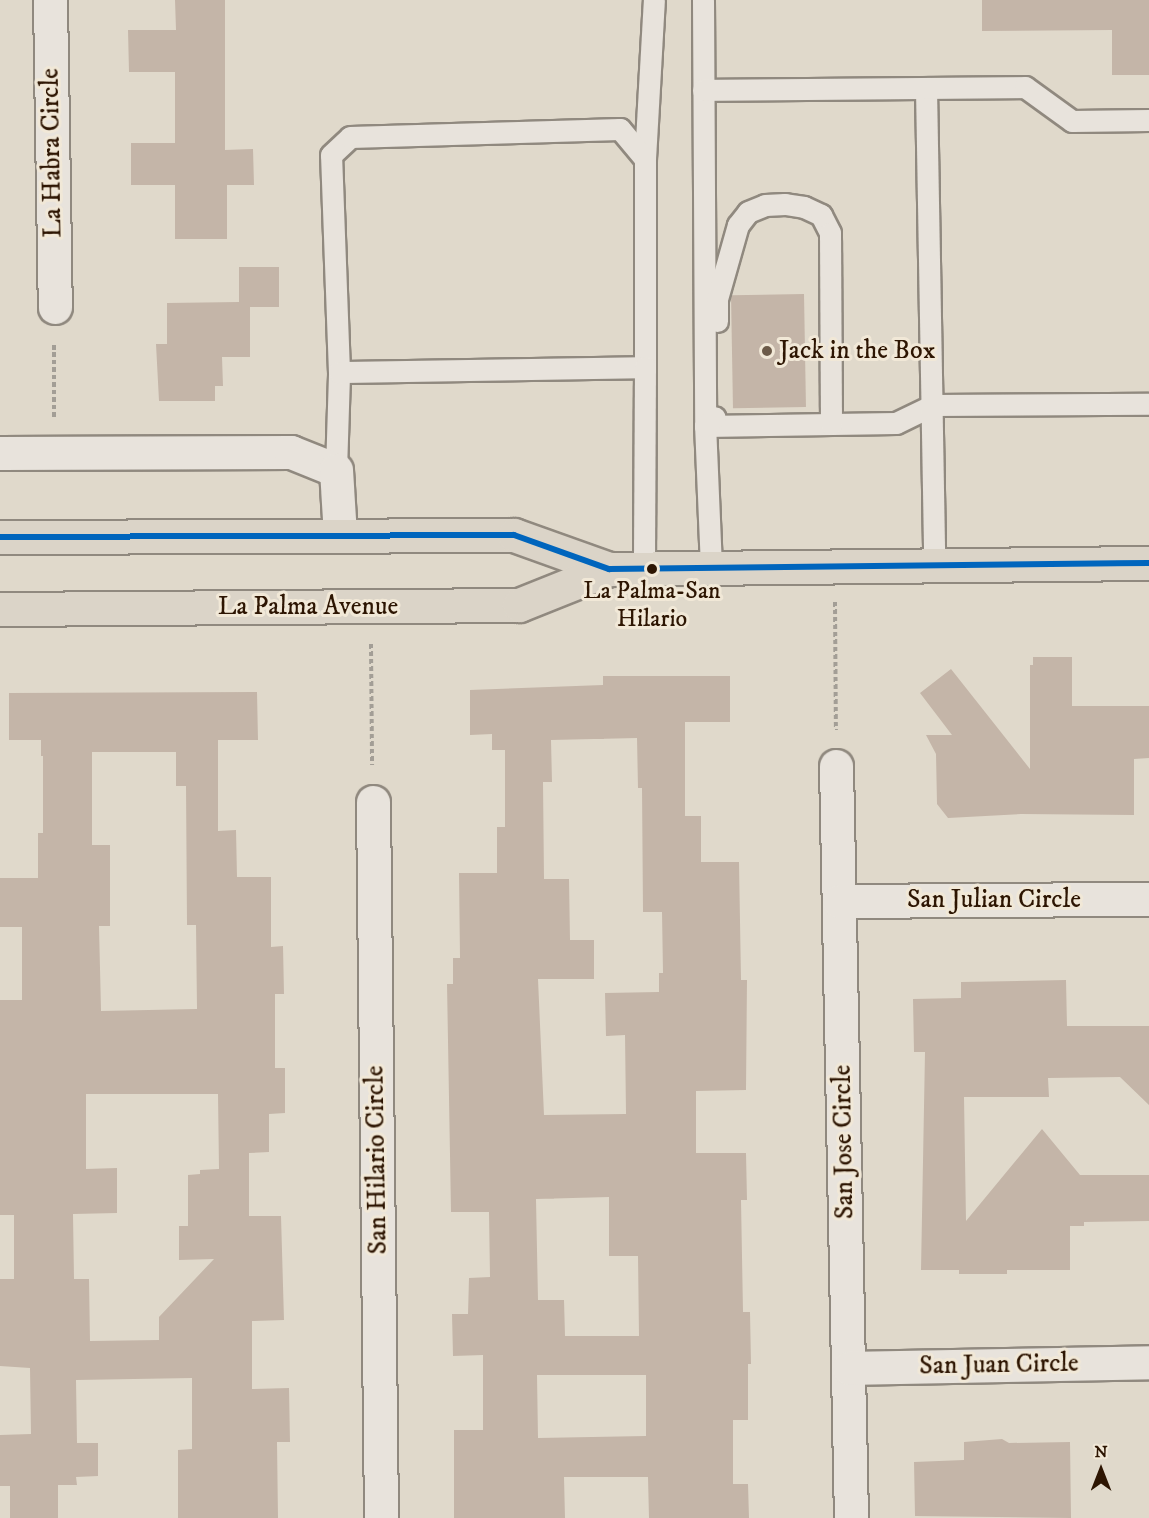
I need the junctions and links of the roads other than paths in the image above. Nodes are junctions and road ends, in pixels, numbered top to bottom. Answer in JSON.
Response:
{"nodes":[{"id":1,"x":50,"y":0,"type":"edge"},
{"id":2,"x":654,"y":0,"type":"edge"},
{"id":3,"x":703,"y":0,"type":"edge"},
{"id":4,"x":926,"y":88,"type":"junction"},
{"id":5,"x":704,"y":90,"type":"junction"},
{"id":6,"x":1149,"y":120,"type":"edge"},
{"id":7,"x":645,"y":159,"type":"junction"},
{"id":8,"x":55,"y":307,"type":"road end"},
{"id":9,"x":645,"y":367,"type":"junction"},
{"id":10,"x":339,"y":372,"type":"junction"},
{"id":11,"x":1149,"y":404,"type":"edge"},
{"id":12,"x":933,"y":405,"type":"junction"},
{"id":13,"x":831,"y":424,"type":"junction"},
{"id":14,"x":705,"y":426,"type":"junction"},
{"id":15,"x":0,"y":453,"type":"edge"},
{"id":16,"x":336,"y":470,"type":"junction"},
{"id":17,"x":340,"y":535,"type":"junction"},
{"id":18,"x":0,"y":537,"type":"edge"},
{"id":19,"x":1149,"y":563,"type":"edge"},
{"id":20,"x":934,"y":565,"type":"junction"},
{"id":21,"x":711,"y":567,"type":"junction"},
{"id":22,"x":609,"y":568,"type":"junction"},
{"id":23,"x":644,"y":568,"type":"junction"},
{"id":24,"x":0,"y":609,"type":"edge"},
{"id":25,"x":836,"y":766,"type":"road end"},
{"id":26,"x":373,"y":802,"type":"road end"},
{"id":27,"x":1149,"y":899,"type":"edge"},
{"id":28,"x":839,"y":901,"type":"junction"},
{"id":29,"x":1149,"y":1362,"type":"edge"},
{"id":30,"x":849,"y":1368,"type":"junction"},
{"id":31,"x":381,"y":1518,"type":"edge"},
{"id":32,"x":851,"y":1518,"type":"edge"}],
"edges":[{"from":1,"to":8,"type":"street","name":"La Habra Circle"},
{"from":2,"to":7,"type":"lane"},
{"from":3,"to":5,"type":"lane"},
{"from":4,"to":5,"type":"lane"},
{"from":4,"to":6,"type":"lane"},
{"from":4,"to":12,"type":"lane"},
{"from":5,"to":14,"type":"lane"},
{"from":7,"to":9,"type":"lane"},
{"from":7,"to":10,"type":"lane"},
{"from":9,"to":10,"type":"lane"},
{"from":9,"to":23,"type":"lane"},
{"from":10,"to":16,"type":"lane"},
{"from":11,"to":12,"type":"lane"},
{"from":12,"to":13,"type":"lane"},
{"from":12,"to":20,"type":"lane"},
{"from":13,"to":14,"type":"lane"},
{"from":13,"to":14,"type":"lane"},
{"from":14,"to":21,"type":"lane"},
{"from":15,"to":16,"type":"street"},
{"from":16,"to":17,"type":"street"},
{"from":17,"to":18,"type":"main road","name":"La Palma Avenue"},
{"from":17,"to":22,"type":"main road","name":"La Palma Avenue"},
{"from":19,"to":20,"type":"main road","name":"La Palma Avenue"},
{"from":20,"to":21,"type":"main road","name":"La Palma Avenue"},
{"from":21,"to":23,"type":"main road","name":"La Palma Avenue"},
{"from":22,"to":23,"type":"main road","name":"La Palma Avenue"},
{"from":22,"to":24,"type":"main road","name":"La Palma Avenue"},
{"from":25,"to":28,"type":"street","name":"San Jose Circle"},
{"from":26,"to":31,"type":"street","name":"San Hilario Circle"},
{"from":27,"to":28,"type":"street","name":"San Julian Circle"},
{"from":28,"to":30,"type":"street","name":"San Jose Circle"},
{"from":29,"to":30,"type":"street","name":"San Juan Circle"},
{"from":30,"to":32,"type":"street","name":"San Jose Circle"}]}
